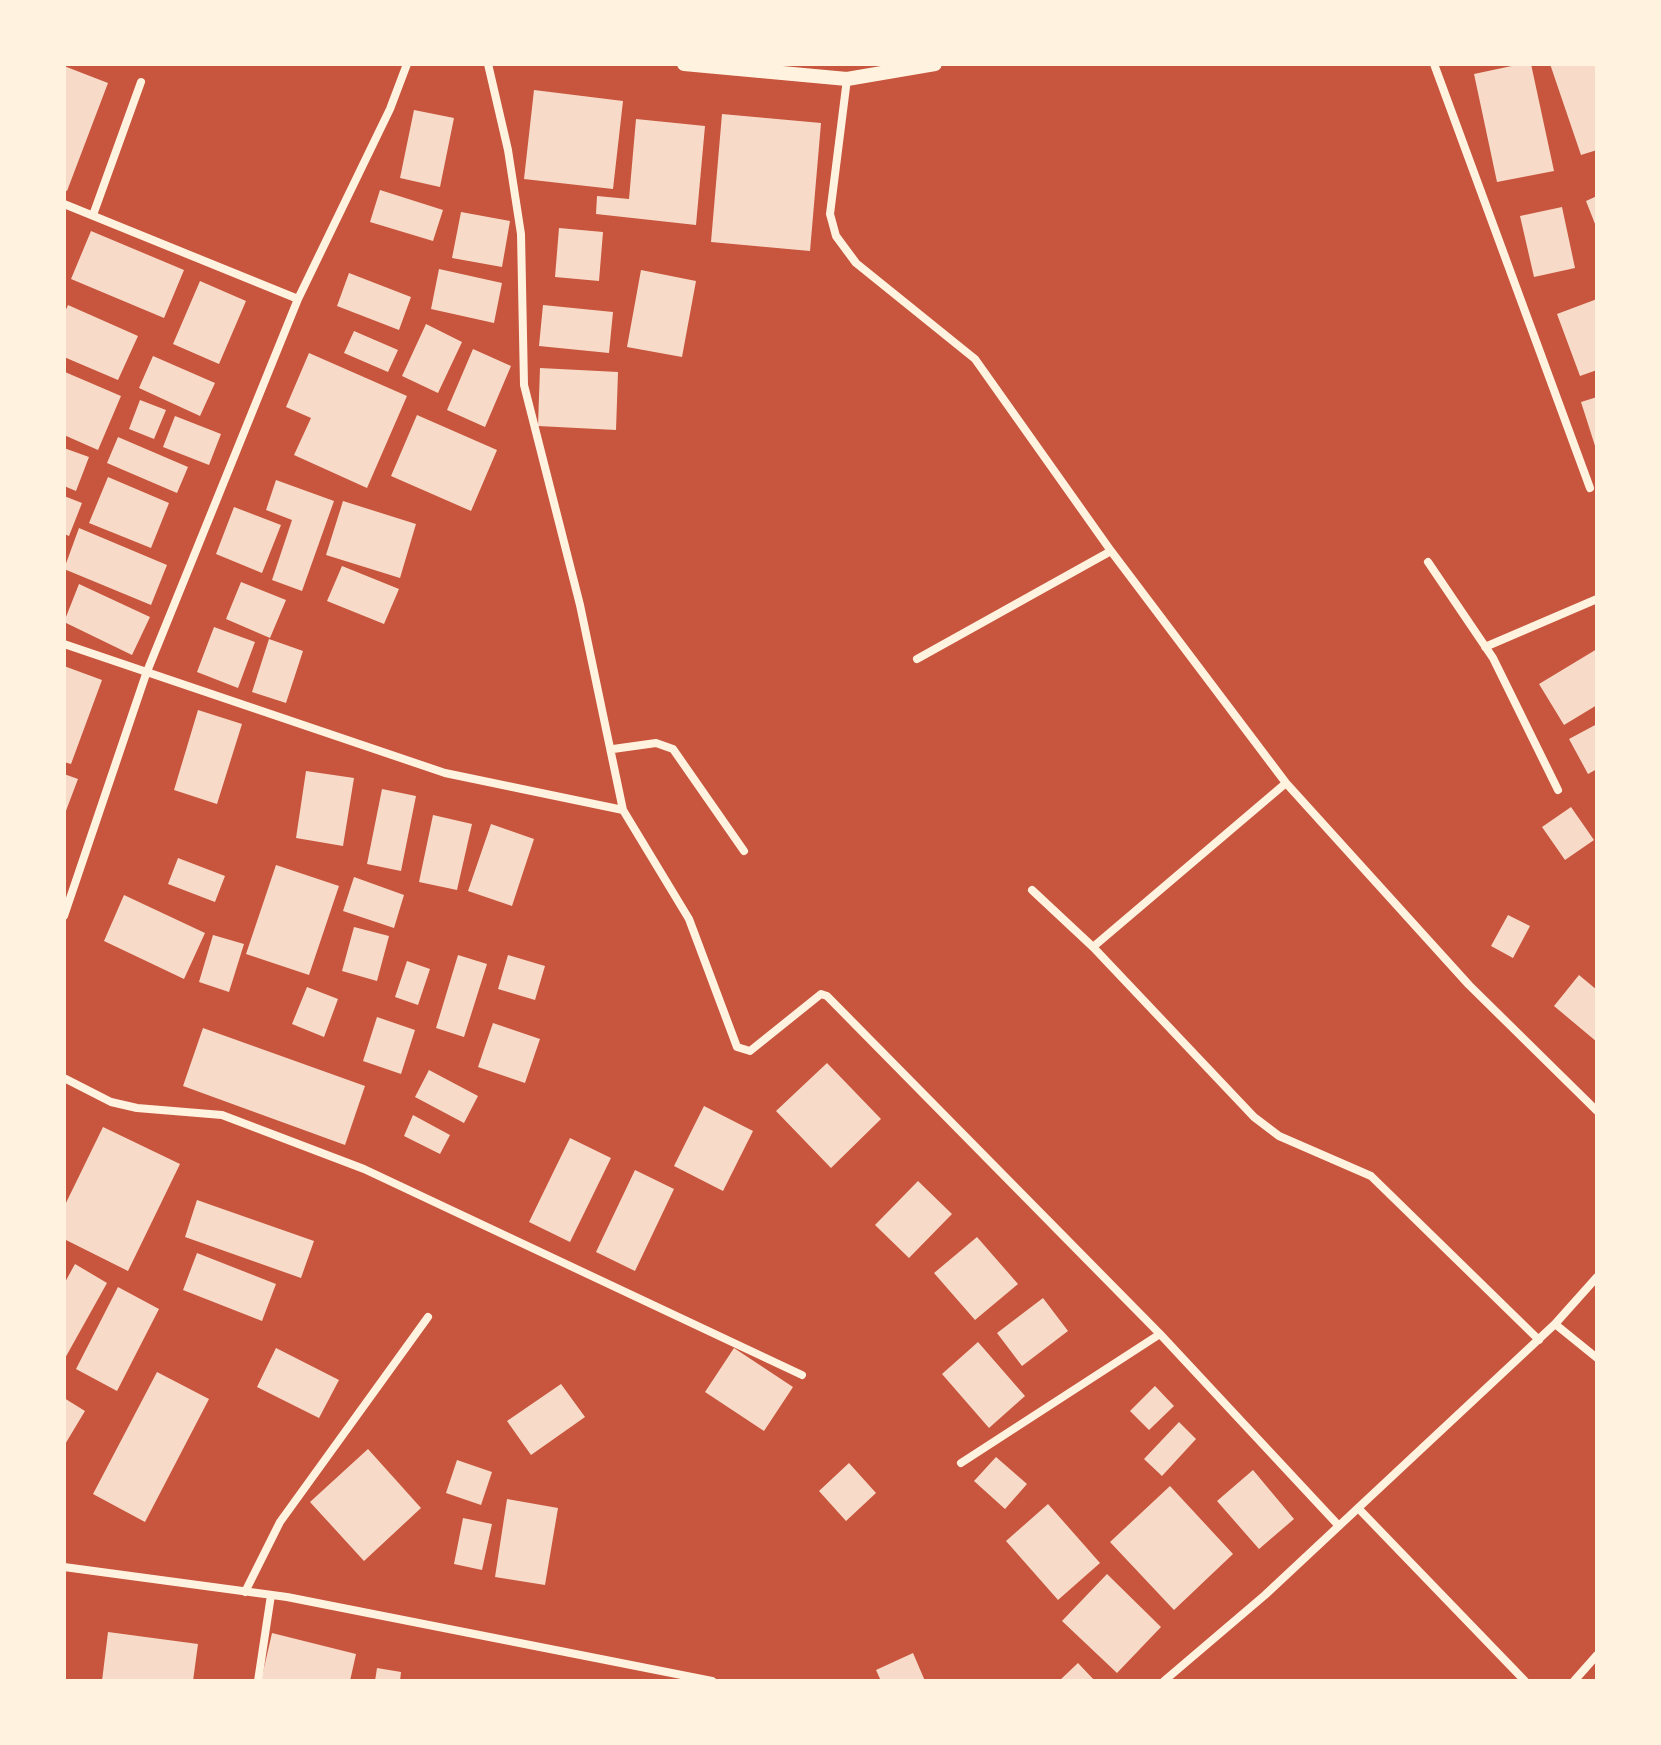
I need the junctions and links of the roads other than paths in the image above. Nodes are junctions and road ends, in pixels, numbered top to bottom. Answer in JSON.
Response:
{"nodes":[{"id":1,"x":407,"y":64,"type":"edge"},
{"id":2,"x":488,"y":64,"type":"edge"},
{"id":3,"x":684,"y":64,"type":"edge"},
{"id":4,"x":935,"y":64,"type":"edge"},
{"id":5,"x":1434,"y":64,"type":"edge"},
{"id":6,"x":847,"y":79,"type":"junction"},
{"id":7,"x":141,"y":82,"type":"dead end"},
{"id":8,"x":64,"y":204,"type":"edge"},
{"id":9,"x":93,"y":215,"type":"junction"},
{"id":10,"x":298,"y":299,"type":"junction"},
{"id":11,"x":1590,"y":488,"type":"dead end"},
{"id":12,"x":1111,"y":551,"type":"junction"},
{"id":13,"x":1428,"y":562,"type":"dead end"},
{"id":14,"x":1597,"y":599,"type":"edge"},
{"id":15,"x":64,"y":644,"type":"edge"},
{"id":16,"x":1485,"y":647,"type":"junction"},
{"id":17,"x":917,"y":659,"type":"dead end"},
{"id":18,"x":146,"y":674,"type":"junction"},
{"id":19,"x":613,"y":749,"type":"junction"},
{"id":20,"x":1286,"y":783,"type":"junction"},
{"id":21,"x":1558,"y":790,"type":"dead end"},
{"id":22,"x":623,"y":810,"type":"junction"},
{"id":23,"x":744,"y":851,"type":"dead end"},
{"id":24,"x":1032,"y":890,"type":"dead end"},
{"id":25,"x":64,"y":916,"type":"edge"},
{"id":26,"x":1093,"y":947,"type":"junction"},
{"id":27,"x":64,"y":1078,"type":"edge"},
{"id":28,"x":1597,"y":1111,"type":"edge"},
{"id":29,"x":1597,"y":1277,"type":"edge"},
{"id":30,"x":428,"y":1317,"type":"dead end"},
{"id":31,"x":1555,"y":1324,"type":"junction"},
{"id":32,"x":1160,"y":1334,"type":"junction"},
{"id":33,"x":1539,"y":1340,"type":"junction"},
{"id":34,"x":1597,"y":1358,"type":"edge"},
{"id":35,"x":802,"y":1375,"type":"dead end"},
{"id":36,"x":961,"y":1463,"type":"dead end"},
{"id":37,"x":1358,"y":1508,"type":"junction"},
{"id":38,"x":1339,"y":1526,"type":"junction"},
{"id":39,"x":64,"y":1567,"type":"edge"},
{"id":40,"x":245,"y":1592,"type":"junction"},
{"id":41,"x":271,"y":1595,"type":"junction"},
{"id":42,"x":1597,"y":1655,"type":"edge"},
{"id":43,"x":258,"y":1681,"type":"edge"},
{"id":44,"x":712,"y":1681,"type":"edge"},
{"id":45,"x":1164,"y":1681,"type":"edge"},
{"id":46,"x":1525,"y":1681,"type":"edge"},
{"id":47,"x":1574,"y":1681,"type":"edge"}],
"edges":[{"from":1,"to":10,"type":"street"},
{"from":2,"to":19,"type":"street"},
{"from":3,"to":6,"type":"street"},
{"from":4,"to":6,"type":"street"},
{"from":5,"to":11,"type":"street"},
{"from":6,"to":12,"type":"street"},
{"from":7,"to":9,"type":"street"},
{"from":8,"to":9,"type":"street"},
{"from":9,"to":10,"type":"street"},
{"from":10,"to":18,"type":"street"},
{"from":12,"to":17,"type":"street"},
{"from":12,"to":20,"type":"street"},
{"from":13,"to":16,"type":"street"},
{"from":14,"to":16,"type":"street"},
{"from":15,"to":18,"type":"street"},
{"from":16,"to":21,"type":"street"},
{"from":18,"to":22,"type":"street"},
{"from":18,"to":25,"type":"street"},
{"from":19,"to":22,"type":"street"},
{"from":19,"to":23,"type":"street"},
{"from":20,"to":26,"type":"street"},
{"from":20,"to":28,"type":"street"},
{"from":22,"to":32,"type":"street"},
{"from":24,"to":26,"type":"street"},
{"from":26,"to":33,"type":"street"},
{"from":27,"to":35,"type":"street"},
{"from":29,"to":31,"type":"street"},
{"from":30,"to":40,"type":"street"},
{"from":31,"to":33,"type":"street"},
{"from":31,"to":34,"type":"street"},
{"from":32,"to":36,"type":"street"},
{"from":32,"to":38,"type":"street"},
{"from":33,"to":37,"type":"street"},
{"from":37,"to":38,"type":"street"},
{"from":37,"to":46,"type":"street"},
{"from":38,"to":45,"type":"street"},
{"from":39,"to":40,"type":"street"},
{"from":40,"to":41,"type":"street"},
{"from":41,"to":43,"type":"street"},
{"from":41,"to":44,"type":"street"},
{"from":42,"to":47,"type":"street"}]}
